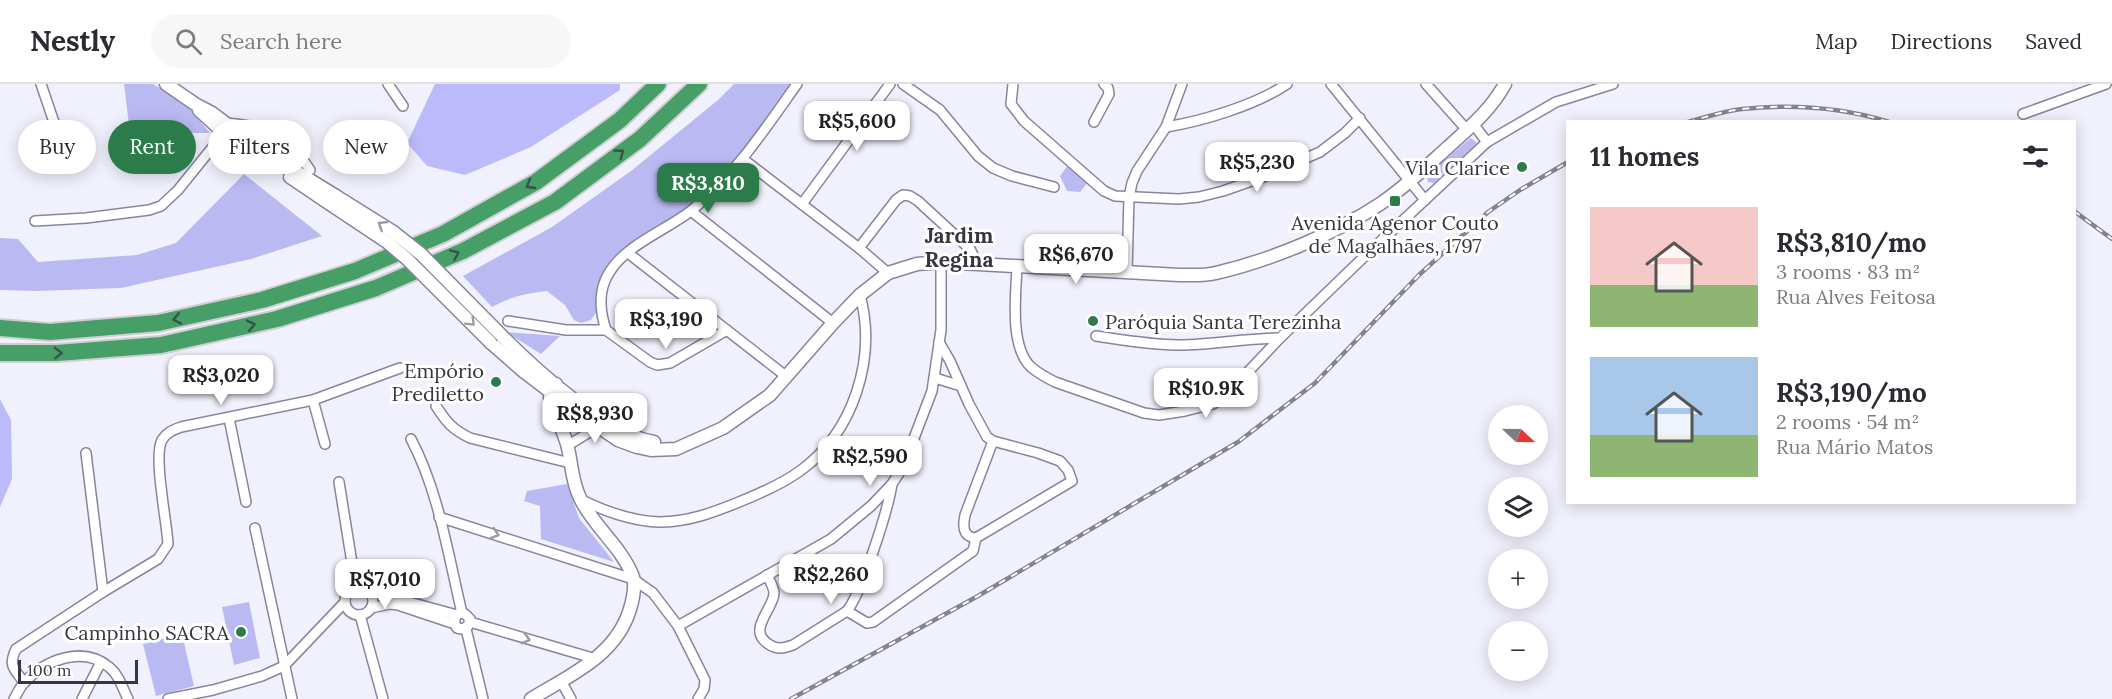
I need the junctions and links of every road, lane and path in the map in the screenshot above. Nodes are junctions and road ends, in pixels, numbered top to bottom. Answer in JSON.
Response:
{"nodes":[{"id":1,"x":41,"y":84,"type":"edge"},
{"id":2,"x":166,"y":84,"type":"edge"},
{"id":3,"x":388,"y":84,"type":"edge"},
{"id":4,"x":658,"y":84,"type":"edge"},
{"id":5,"x":699,"y":84,"type":"edge"},
{"id":6,"x":797,"y":84,"type":"edge"},
{"id":7,"x":890,"y":84,"type":"edge"},
{"id":8,"x":903,"y":84,"type":"edge"},
{"id":9,"x":1013,"y":84,"type":"edge"},
{"id":10,"x":1104,"y":84,"type":"edge"},
{"id":11,"x":1182,"y":84,"type":"edge"},
{"id":12,"x":1287,"y":84,"type":"edge"},
{"id":13,"x":1331,"y":84,"type":"edge"},
{"id":14,"x":1426,"y":84,"type":"edge"},
{"id":15,"x":1504,"y":84,"type":"edge"},
{"id":16,"x":1613,"y":84,"type":"edge"},
{"id":17,"x":2106,"y":84,"type":"edge"},
{"id":18,"x":178,"y":88,"type":"edge"},
{"id":19,"x":403,"y":106,"type":"dead end"},
{"id":20,"x":2023,"y":114,"type":"dead end"},
{"id":21,"x":1360,"y":118,"type":"junction"},
{"id":22,"x":53,"y":120,"type":"edge"},
{"id":23,"x":212,"y":120,"type":"edge"},
{"id":24,"x":1094,"y":122,"type":"dead end"},
{"id":25,"x":1166,"y":127,"type":"junction"},
{"id":26,"x":1470,"y":128,"type":"junction"},
{"id":27,"x":1487,"y":142,"type":"junction"},
{"id":28,"x":208,"y":150,"type":"edge"},
{"id":29,"x":743,"y":159,"type":"junction"},
{"id":30,"x":294,"y":174,"type":"edge"},
{"id":31,"x":296,"y":174,"type":"edge"},
{"id":32,"x":1411,"y":181,"type":"junction"},
{"id":33,"x":1054,"y":186,"type":"dead end"},
{"id":34,"x":1129,"y":197,"type":"junction"},
{"id":35,"x":333,"y":200,"type":"junction"},
{"id":36,"x":1425,"y":200,"type":"junction"},
{"id":37,"x":802,"y":204,"type":"junction"},
{"id":38,"x":691,"y":211,"type":"junction"},
{"id":39,"x":35,"y":220,"type":"dead end"},
{"id":40,"x":859,"y":248,"type":"junction"},
{"id":41,"x":628,"y":253,"type":"junction"},
{"id":42,"x":941,"y":262,"type":"junction"},
{"id":43,"x":977,"y":263,"type":"junction"},
{"id":44,"x":1017,"y":266,"type":"junction"},
{"id":45,"x":888,"y":273,"type":"junction"},
{"id":46,"x":1126,"y":273,"type":"junction"},
{"id":47,"x":860,"y":295,"type":"junction"},
{"id":48,"x":508,"y":321,"type":"dead end"},
{"id":49,"x":832,"y":322,"type":"junction"},
{"id":50,"x":0,"y":328,"type":"edge"},
{"id":51,"x":606,"y":330,"type":"junction"},
{"id":52,"x":727,"y":330,"type":"junction"},
{"id":53,"x":1096,"y":336,"type":"dead end"},
{"id":54,"x":1280,"y":338,"type":"junction"},
{"id":55,"x":939,"y":342,"type":"junction"},
{"id":56,"x":0,"y":352,"type":"edge"},
{"id":57,"x":400,"y":368,"type":"dead end"},
{"id":58,"x":787,"y":377,"type":"junction"},
{"id":59,"x":935,"y":378,"type":"junction"},
{"id":60,"x":541,"y":385,"type":"junction"},
{"id":61,"x":961,"y":386,"type":"junction"},
{"id":62,"x":553,"y":388,"type":"junction"},
{"id":63,"x":313,"y":400,"type":"junction"},
{"id":64,"x":436,"y":406,"type":"dead end"},
{"id":65,"x":553,"y":407,"type":"junction"},
{"id":66,"x":229,"y":418,"type":"junction"},
{"id":67,"x":598,"y":423,"type":"junction"},
{"id":68,"x":411,"y":439,"type":"dead end"},
{"id":69,"x":993,"y":441,"type":"junction"},
{"id":70,"x":325,"y":444,"type":"dead end"},
{"id":71,"x":567,"y":446,"type":"junction"},
{"id":72,"x":86,"y":453,"type":"dead end"},
{"id":73,"x":570,"y":463,"type":"junction"},
{"id":74,"x":339,"y":482,"type":"dead end"},
{"id":75,"x":892,"y":484,"type":"junction"},
{"id":76,"x":580,"y":500,"type":"junction"},
{"id":77,"x":246,"y":502,"type":"dead end"},
{"id":78,"x":439,"y":517,"type":"junction"},
{"id":79,"x":255,"y":528,"type":"dead end"},
{"id":80,"x":976,"y":538,"type":"junction"},
{"id":81,"x":767,"y":575,"type":"junction"},
{"id":82,"x":633,"y":579,"type":"junction"},
{"id":83,"x":356,"y":588,"type":"junction"},
{"id":84,"x":369,"y":591,"type":"junction"},
{"id":85,"x":104,"y":592,"type":"junction"},
{"id":86,"x":345,"y":602,"type":"junction"},
{"id":87,"x":371,"y":608,"type":"junction"},
{"id":88,"x":847,"y":611,"type":"junction"},
{"id":89,"x":360,"y":615,"type":"junction"},
{"id":90,"x":458,"y":617,"type":"junction"},
{"id":91,"x":468,"y":626,"type":"junction"},
{"id":92,"x":678,"y":626,"type":"junction"},
{"id":93,"x":596,"y":659,"type":"junction"},
{"id":94,"x":101,"y":662,"type":"junction"},
{"id":95,"x":284,"y":666,"type":"junction"},
{"id":96,"x":561,"y":681,"type":"junction"},
{"id":97,"x":24,"y":682,"type":"junction"},
{"id":98,"x":215,"y":694,"type":"edge"},
{"id":99,"x":14,"y":699,"type":"edge"},
{"id":100,"x":82,"y":699,"type":"edge"},
{"id":101,"x":128,"y":699,"type":"edge"},
{"id":102,"x":168,"y":699,"type":"edge"},
{"id":103,"x":292,"y":699,"type":"edge"},
{"id":104,"x":383,"y":699,"type":"edge"},
{"id":105,"x":483,"y":699,"type":"edge"},
{"id":106,"x":531,"y":699,"type":"edge"},
{"id":107,"x":571,"y":699,"type":"edge"},
{"id":108,"x":698,"y":699,"type":"edge"}],
"edges":[{"from":1,"to":22,"type":"street"},
{"from":2,"to":18,"type":"street"},
{"from":3,"to":19,"type":"street"},
{"from":4,"to":50,"type":"highway","one_way":true},
{"from":56,"to":5,"type":"highway","one_way":true},
{"from":6,"to":29,"type":"street"},
{"from":7,"to":37,"type":"street"},
{"from":8,"to":33,"type":"street"},
{"from":9,"to":34,"type":"street"},
{"from":10,"to":24,"type":"street"},
{"from":11,"to":25,"type":"street"},
{"from":12,"to":25,"type":"street"},
{"from":13,"to":21,"type":"street"},
{"from":14,"to":26,"type":"street"},
{"from":15,"to":26,"type":"street"},
{"from":16,"to":27,"type":"street"},
{"from":17,"to":20,"type":"street"},
{"from":18,"to":23,"type":"street"},
{"from":21,"to":32,"type":"street"},
{"from":21,"to":34,"type":"street"},
{"from":25,"to":34,"type":"street"},
{"from":26,"to":27,"type":"street"},
{"from":26,"to":32,"type":"street"},
{"from":27,"to":36,"type":"street"},
{"from":28,"to":39,"type":"street"},
{"from":29,"to":37,"type":"street"},
{"from":29,"to":38,"type":"street"},
{"from":30,"to":35,"type":"street"},
{"from":31,"to":35,"type":"street"},
{"from":32,"to":36,"type":"street"},
{"from":32,"to":46,"type":"street"},
{"from":34,"to":46,"type":"street"},
{"from":35,"to":60,"type":"street","one_way":true,"bridge":true},
{"from":62,"to":35,"type":"street","one_way":true,"bridge":true},
{"from":36,"to":54,"type":"street"},
{"from":37,"to":40,"type":"street"},
{"from":38,"to":41,"type":"street"},
{"from":38,"to":49,"type":"street"},
{"from":40,"to":43,"type":"street"},
{"from":40,"to":45,"type":"street"},
{"from":41,"to":51,"type":"street"},
{"from":41,"to":52,"type":"street"},
{"from":42,"to":43,"type":"street"},
{"from":42,"to":45,"type":"street"},
{"from":42,"to":55,"type":"street"},
{"from":43,"to":44,"type":"street"},
{"from":44,"to":46,"type":"street"},
{"from":44,"to":54,"type":"street"},
{"from":45,"to":47,"type":"street"},
{"from":47,"to":49,"type":"street"},
{"from":47,"to":76,"type":"street"},
{"from":48,"to":51,"type":"street"},
{"from":49,"to":58,"type":"street"},
{"from":51,"to":52,"type":"street"},
{"from":52,"to":58,"type":"street"},
{"from":53,"to":54,"type":"street"},
{"from":55,"to":59,"type":"street"},
{"from":55,"to":61,"type":"street"},
{"from":57,"to":63,"type":"street"},
{"from":58,"to":67,"type":"street"},
{"from":59,"to":61,"type":"street"},
{"from":59,"to":75,"type":"street"},
{"from":60,"to":62,"type":"street"},
{"from":60,"to":65,"type":"street"},
{"from":61,"to":69,"type":"street"},
{"from":62,"to":65,"type":"street"},
{"from":62,"to":67,"type":"street"},
{"from":63,"to":66,"type":"street"},
{"from":63,"to":70,"type":"street"},
{"from":64,"to":73,"type":"street"},
{"from":65,"to":71,"type":"street"},
{"from":66,"to":77,"type":"street"},
{"from":66,"to":85,"type":"street"},
{"from":67,"to":71,"type":"street"},
{"from":68,"to":78,"type":"street"},
{"from":69,"to":80,"type":"street"},
{"from":69,"to":80,"type":"street"},
{"from":71,"to":73,"type":"street"},
{"from":72,"to":85,"type":"street"},
{"from":73,"to":76,"type":"street"},
{"from":74,"to":83,"type":"street"},
{"from":75,"to":81,"type":"street"},
{"from":75,"to":88,"type":"street"},
{"from":76,"to":82,"type":"street"},
{"from":78,"to":82,"type":"street","one_way":true},
{"from":78,"to":90,"type":"street"},
{"from":79,"to":95,"type":"street"},
{"from":80,"to":88,"type":"street"},
{"from":81,"to":88,"type":"street"},
{"from":81,"to":92,"type":"street"},
{"from":82,"to":92,"type":"street"},
{"from":82,"to":93,"type":"street"},
{"from":83,"to":84,"type":"street"},
{"from":83,"to":86,"type":"street"},
{"from":84,"to":87,"type":"street"},
{"from":84,"to":90,"type":"street"},
{"from":85,"to":97,"type":"street"},
{"from":86,"to":89,"type":"street"},
{"from":86,"to":95,"type":"street"},
{"from":87,"to":89,"type":"street"},
{"from":87,"to":90,"type":"street"},
{"from":89,"to":104,"type":"street"},
{"from":90,"to":91,"type":"street"},
{"from":90,"to":91,"type":"street"},
{"from":91,"to":93,"type":"street","one_way":true},
{"from":91,"to":105,"type":"street"},
{"from":92,"to":108,"type":"street"},
{"from":93,"to":96,"type":"street"},
{"from":94,"to":97,"type":"street"},
{"from":94,"to":100,"type":"street"},
{"from":94,"to":101,"type":"street"},
{"from":95,"to":98,"type":"street"},
{"from":95,"to":103,"type":"street"},
{"from":96,"to":106,"type":"street"},
{"from":96,"to":107,"type":"street"},
{"from":97,"to":99,"type":"street"},
{"from":98,"to":102,"type":"street"}]}
